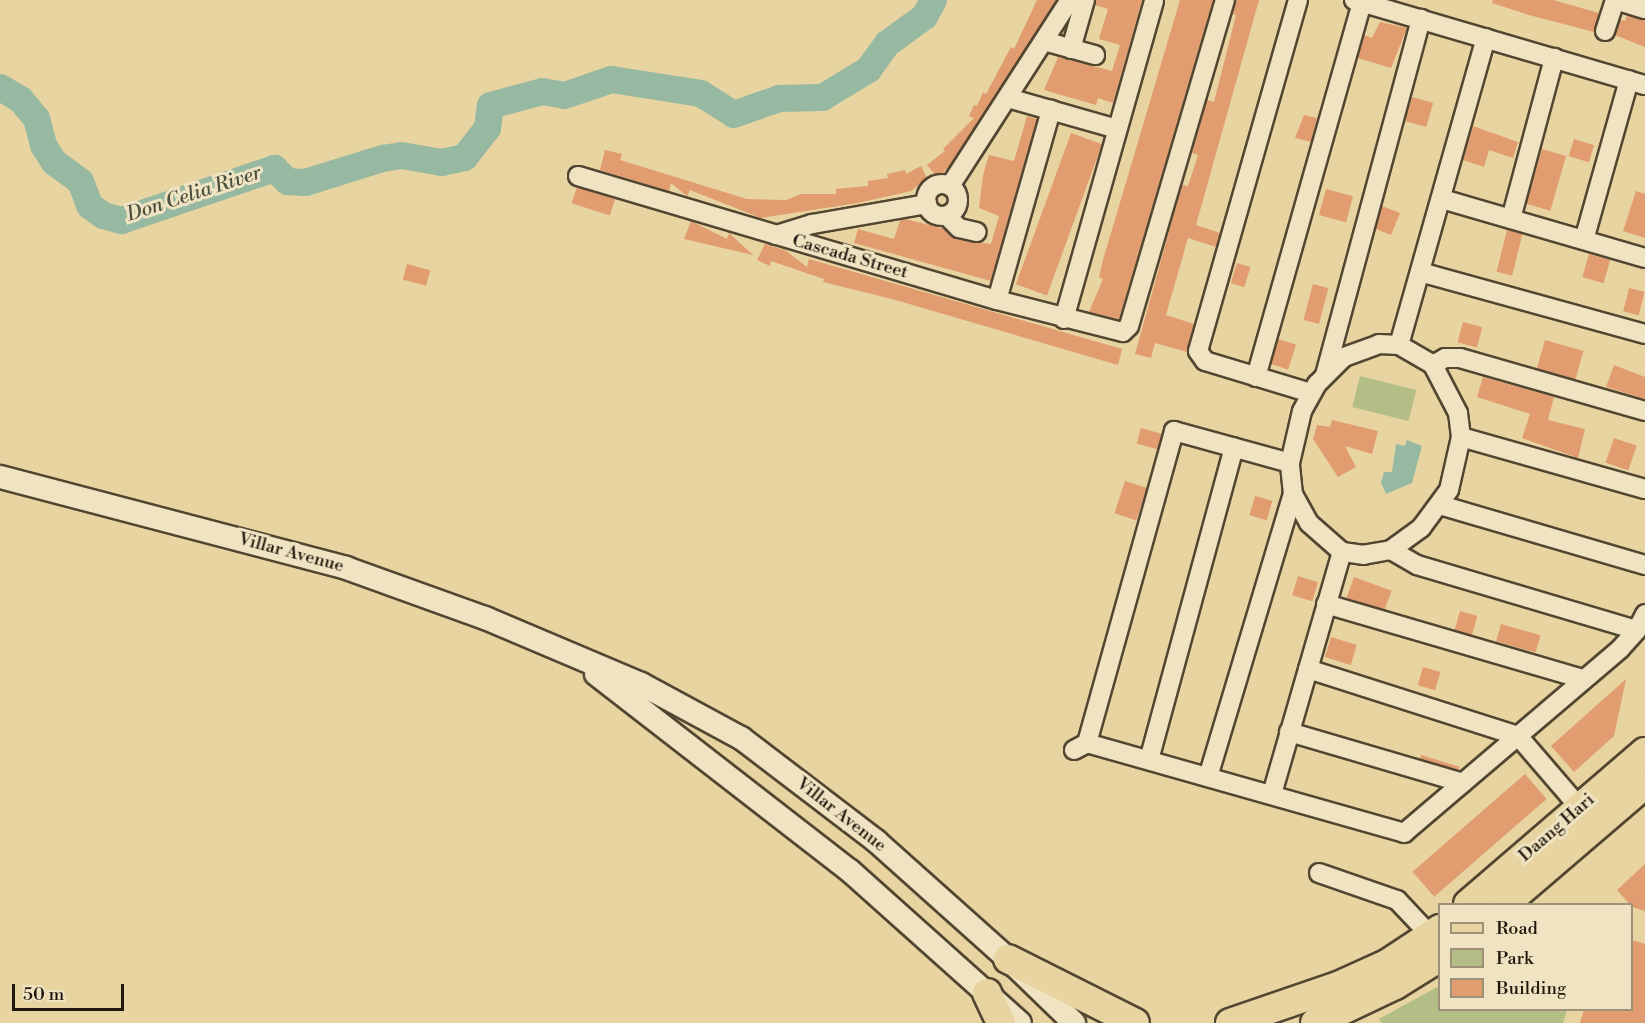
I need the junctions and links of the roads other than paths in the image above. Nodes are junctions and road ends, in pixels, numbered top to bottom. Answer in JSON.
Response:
{"nodes":[{"id":1,"x":1070,"y":0,"type":"edge"},
{"id":2,"x":1084,"y":0,"type":"edge"},
{"id":3,"x":1154,"y":0,"type":"edge"},
{"id":4,"x":1225,"y":0,"type":"edge"},
{"id":5,"x":1298,"y":0,"type":"edge"},
{"id":6,"x":1615,"y":0,"type":"edge"},
{"id":7,"x":1358,"y":1,"type":"edge"},
{"id":8,"x":1645,"y":9,"type":"edge"},
{"id":9,"x":1421,"y":20,"type":"junction"},
{"id":10,"x":1605,"y":31,"type":"dead end"},
{"id":11,"x":1486,"y":38,"type":"junction"},
{"id":12,"x":1044,"y":41,"type":"junction"},
{"id":13,"x":1071,"y":49,"type":"junction"},
{"id":14,"x":1095,"y":55,"type":"dead end"},
{"id":15,"x":1554,"y":58,"type":"junction"},
{"id":16,"x":1637,"y":82,"type":"edge"},
{"id":17,"x":1008,"y":98,"type":"junction"},
{"id":18,"x":1052,"y":110,"type":"junction"},
{"id":19,"x":1117,"y":129,"type":"junction"},
{"id":20,"x":578,"y":176,"type":"dead end"},
{"id":21,"x":950,"y":186,"type":"junction"},
{"id":22,"x":1442,"y":200,"type":"junction"},
{"id":23,"x":927,"y":204,"type":"junction"},
{"id":24,"x":947,"y":216,"type":"junction"},
{"id":25,"x":1511,"y":219,"type":"junction"},
{"id":26,"x":977,"y":232,"type":"dead end"},
{"id":27,"x":776,"y":235,"type":"junction"},
{"id":28,"x":1584,"y":240,"type":"junction"},
{"id":29,"x":1645,"y":258,"type":"edge"},
{"id":30,"x":1420,"y":272,"type":"junction"},
{"id":31,"x":997,"y":300,"type":"junction"},
{"id":32,"x":1064,"y":319,"type":"junction"},
{"id":33,"x":1645,"y":334,"type":"edge"},
{"id":34,"x":1399,"y":345,"type":"junction"},
{"id":35,"x":1433,"y":365,"type":"junction"},
{"id":36,"x":1326,"y":375,"type":"junction"},
{"id":37,"x":1256,"y":377,"type":"junction"},
{"id":38,"x":1311,"y":393,"type":"junction"},
{"id":39,"x":1645,"y":411,"type":"edge"},
{"id":40,"x":1461,"y":437,"type":"junction"},
{"id":41,"x":1234,"y":447,"type":"junction"},
{"id":42,"x":1290,"y":463,"type":"junction"},
{"id":43,"x":0,"y":477,"type":"edge"},
{"id":44,"x":1645,"y":489,"type":"edge"},
{"id":45,"x":1293,"y":494,"type":"junction"},
{"id":46,"x":1440,"y":505,"type":"junction"},
{"id":47,"x":1391,"y":550,"type":"junction"},
{"id":48,"x":1342,"y":552,"type":"junction"},
{"id":49,"x":1645,"y":565,"type":"edge"},
{"id":50,"x":1326,"y":604,"type":"junction"},
{"id":51,"x":1641,"y":622,"type":"edge"},
{"id":52,"x":573,"y":657,"type":"junction"},
{"id":53,"x":1308,"y":669,"type":"junction"},
{"id":54,"x":1583,"y":679,"type":"junction"},
{"id":55,"x":1289,"y":732,"type":"junction"},
{"id":56,"x":1518,"y":736,"type":"junction"},
{"id":57,"x":1645,"y":752,"type":"edge"},
{"id":58,"x":1149,"y":760,"type":"junction"},
{"id":59,"x":1208,"y":777,"type":"junction"},
{"id":60,"x":1463,"y":783,"type":"junction"},
{"id":61,"x":1645,"y":784,"type":"edge"},
{"id":62,"x":1272,"y":794,"type":"junction"},
{"id":63,"x":1588,"y":817,"type":"junction"},
{"id":64,"x":1319,"y":873,"type":"dead end"},
{"id":65,"x":1469,"y":903,"type":"edge"},
{"id":66,"x":1506,"y":903,"type":"edge"},
{"id":67,"x":1437,"y":940,"type":"edge"},
{"id":68,"x":1008,"y":959,"type":"junction"},
{"id":69,"x":987,"y":993,"type":"junction"},
{"id":70,"x":1001,"y":1023,"type":"edge"},
{"id":71,"x":1020,"y":1023,"type":"edge"},
{"id":72,"x":1074,"y":1023,"type":"edge"},
{"id":73,"x":1135,"y":1023,"type":"edge"},
{"id":74,"x":1230,"y":1023,"type":"edge"},
{"id":75,"x":1315,"y":1023,"type":"edge"}],
"edges":[{"from":1,"to":12,"type":"street"},
{"from":2,"to":13,"type":"street"},
{"from":3,"to":19,"type":"street"},
{"from":4,"to":32,"type":"street","name":"Cascada Street"},
{"from":5,"to":37,"type":"street"},
{"from":6,"to":8,"type":"street"},
{"from":6,"to":10,"type":"street"},
{"from":7,"to":9,"type":"street"},
{"from":7,"to":37,"type":"street"},
{"from":9,"to":11,"type":"street"},
{"from":9,"to":36,"type":"street"},
{"from":11,"to":15,"type":"street"},
{"from":11,"to":22,"type":"street"},
{"from":12,"to":13,"type":"street"},
{"from":12,"to":17,"type":"street"},
{"from":13,"to":14,"type":"street"},
{"from":15,"to":16,"type":"street"},
{"from":15,"to":25,"type":"street"},
{"from":16,"to":28,"type":"street"},
{"from":17,"to":18,"type":"street"},
{"from":17,"to":21,"type":"street"},
{"from":18,"to":19,"type":"street"},
{"from":18,"to":31,"type":"street"},
{"from":19,"to":32,"type":"street"},
{"from":20,"to":27,"type":"street","name":"Cascada Street"},
{"from":21,"to":23,"type":"street"},
{"from":21,"to":24,"type":"street"},
{"from":22,"to":25,"type":"street"},
{"from":22,"to":30,"type":"street"},
{"from":23,"to":24,"type":"street"},
{"from":23,"to":27,"type":"street"},
{"from":24,"to":26,"type":"street"},
{"from":25,"to":28,"type":"street"},
{"from":27,"to":31,"type":"street","name":"Cascada Street"},
{"from":28,"to":29,"type":"street"},
{"from":30,"to":33,"type":"street"},
{"from":30,"to":34,"type":"street"},
{"from":31,"to":32,"type":"street","name":"Cascada Street"},
{"from":34,"to":35,"type":"street"},
{"from":34,"to":36,"type":"street"},
{"from":35,"to":39,"type":"street"},
{"from":35,"to":40,"type":"street"},
{"from":36,"to":38,"type":"street"},
{"from":37,"to":38,"type":"street"},
{"from":38,"to":42,"type":"street"},
{"from":40,"to":44,"type":"street"},
{"from":40,"to":46,"type":"street"},
{"from":41,"to":42,"type":"street"},
{"from":41,"to":58,"type":"street"},
{"from":41,"to":58,"type":"street"},
{"from":42,"to":45,"type":"street"},
{"from":43,"to":52,"type":"street","name":"Villar Avenue"},
{"from":45,"to":48,"type":"street"},
{"from":45,"to":59,"type":"street"},
{"from":46,"to":47,"type":"street"},
{"from":46,"to":49,"type":"street"},
{"from":47,"to":48,"type":"street"},
{"from":47,"to":51,"type":"street"},
{"from":48,"to":50,"type":"street"},
{"from":50,"to":53,"type":"street"},
{"from":50,"to":54,"type":"street"},
{"from":51,"to":54,"type":"street"},
{"from":52,"to":68,"type":"street","name":"Villar Avenue"},
{"from":52,"to":69,"type":"street","name":"Villar Avenue"},
{"from":53,"to":55,"type":"street"},
{"from":53,"to":56,"type":"street"},
{"from":54,"to":56,"type":"street"},
{"from":55,"to":60,"type":"street"},
{"from":55,"to":62,"type":"street"},
{"from":56,"to":60,"type":"street"},
{"from":56,"to":63,"type":"street"},
{"from":57,"to":63,"type":"main road","name":"Daang Hari"},
{"from":58,"to":59,"type":"street"},
{"from":59,"to":62,"type":"street"},
{"from":60,"to":62,"type":"street"},
{"from":61,"to":63,"type":"main road","name":"Daang Hari"},
{"from":63,"to":65,"type":"main road","name":"Daang Hari"},
{"from":63,"to":66,"type":"main road","name":"Daang Hari"},
{"from":64,"to":67,"type":"street"},
{"from":67,"to":74,"type":"main road"},
{"from":67,"to":75,"type":"main road"},
{"from":68,"to":72,"type":"street","name":"Villar Avenue"},
{"from":68,"to":73,"type":"main road"},
{"from":69,"to":70,"type":"main road"},
{"from":69,"to":71,"type":"street","name":"Villar Avenue"}]}
